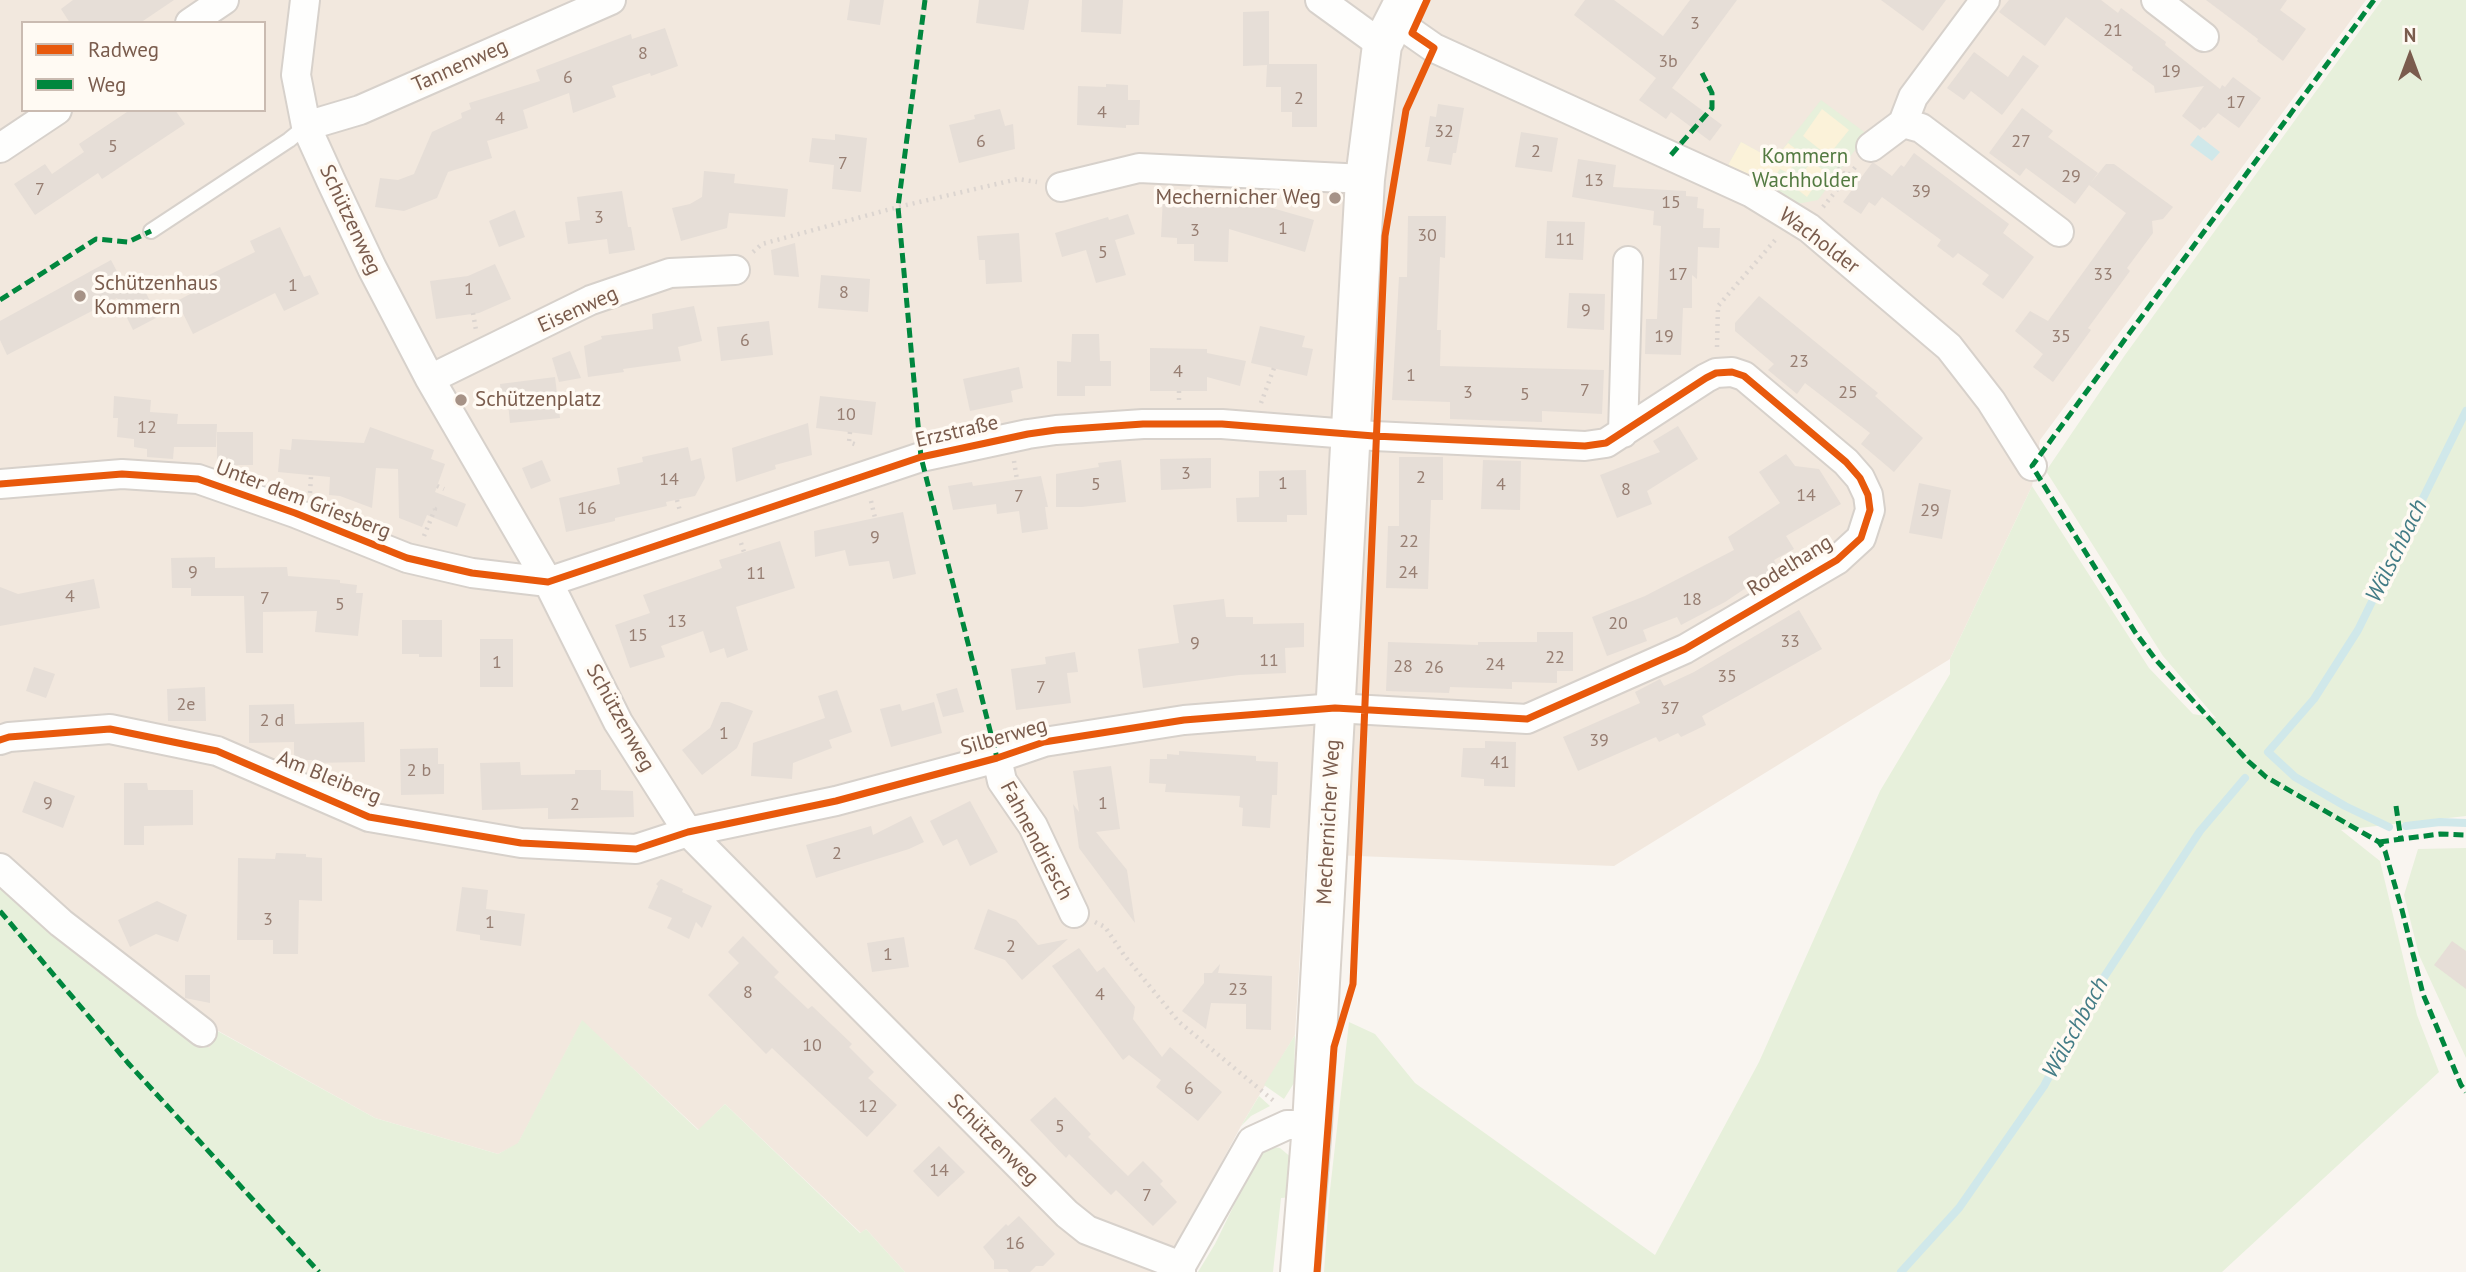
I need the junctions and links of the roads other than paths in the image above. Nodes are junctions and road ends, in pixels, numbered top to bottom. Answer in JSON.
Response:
{"nodes":[{"id":1,"x":223,"y":0,"type":"edge"},
{"id":2,"x":305,"y":0,"type":"edge"},
{"id":3,"x":611,"y":0,"type":"edge"},
{"id":4,"x":1320,"y":0,"type":"edge"},
{"id":5,"x":1985,"y":0,"type":"edge"},
{"id":6,"x":2156,"y":0,"type":"edge"},
{"id":7,"x":193,"y":21,"type":"edge"},
{"id":8,"x":1394,"y":22,"type":"edge"},
{"id":9,"x":2204,"y":37,"type":"dead end"},
{"id":10,"x":54,"y":112,"type":"edge"},
{"id":11,"x":1903,"y":123,"type":"junction"},
{"id":12,"x":306,"y":126,"type":"junction"},
{"id":13,"x":1871,"y":147,"type":"road end"},
{"id":14,"x":0,"y":148,"type":"edge"},
{"id":15,"x":1365,"y":179,"type":"junction"},
{"id":16,"x":1061,"y":187,"type":"road end"},
{"id":17,"x":151,"y":231,"type":"dead end"},
{"id":18,"x":2059,"y":232,"type":"dead end"},
{"id":19,"x":1628,"y":261,"type":"dead end"},
{"id":20,"x":735,"y":270,"type":"road end"},
{"id":21,"x":429,"y":379,"type":"junction"},
{"id":22,"x":1623,"y":433,"type":"junction"},
{"id":23,"x":1350,"y":434,"type":"junction"},
{"id":24,"x":2032,"y":466,"type":"dead end"},
{"id":25,"x":0,"y":484,"type":"edge"},
{"id":26,"x":548,"y":582,"type":"junction"},
{"id":27,"x":1335,"y":708,"type":"junction"},
{"id":28,"x":0,"y":740,"type":"edge"},
{"id":29,"x":997,"y":758,"type":"junction"},
{"id":30,"x":688,"y":832,"type":"junction"},
{"id":31,"x":0,"y":868,"type":"edge"},
{"id":32,"x":1074,"y":913,"type":"road end"},
{"id":33,"x":202,"y":1032,"type":"dead end"},
{"id":34,"x":1299,"y":1125,"type":"junction"},
{"id":35,"x":1181,"y":1269,"type":"edge"},
{"id":36,"x":1300,"y":1272,"type":"edge"}],
"edges":[{"from":1,"to":7,"type":"street"},
{"from":2,"to":12,"type":"street","name":"Schützenweg"},
{"from":3,"to":12,"type":"street","name":"Tannenweg"},
{"from":4,"to":8,"type":"street","name":"Wacholder"},
{"from":5,"to":11,"type":"street"},
{"from":6,"to":9,"type":"street"},
{"from":8,"to":15,"type":"street","name":"Mechernicher Weg"},
{"from":8,"to":24,"type":"street","name":"Wacholder"},
{"from":10,"to":14,"type":"street"},
{"from":11,"to":13,"type":"street"},
{"from":11,"to":18,"type":"street"},
{"from":12,"to":17,"type":"lane"},
{"from":12,"to":21,"type":"street","name":"Schützenweg"},
{"from":15,"to":16,"type":"street"},
{"from":15,"to":23,"type":"street","name":"Mechernicher Weg"},
{"from":19,"to":22,"type":"street"},
{"from":20,"to":21,"type":"street","name":"Eisenweg"},
{"from":21,"to":26,"type":"street","name":"Schützenweg"},
{"from":22,"to":23,"type":"street"},
{"from":22,"to":27,"type":"street","name":"Rodelhang"},
{"from":23,"to":26,"type":"street","name":"Erzstraße"},
{"from":23,"to":27,"type":"street","name":"Mechernicher Weg"},
{"from":25,"to":26,"type":"street","name":"Unter dem Griesberg"},
{"from":26,"to":30,"type":"street","name":"Schützenweg"},
{"from":27,"to":29,"type":"street","name":"Silberweg"},
{"from":27,"to":34,"type":"street","name":"Mechernicher Weg"},
{"from":28,"to":30,"type":"street","name":"Am Bleiberg"},
{"from":29,"to":30,"type":"street","name":"Silberweg"},
{"from":29,"to":32,"type":"street","name":"Fahnendriesch"},
{"from":30,"to":35,"type":"street","name":"Schützenweg"},
{"from":31,"to":33,"type":"street"},
{"from":34,"to":35,"type":"street"},
{"from":34,"to":36,"type":"street","name":"Mechernicher Weg"}]}
